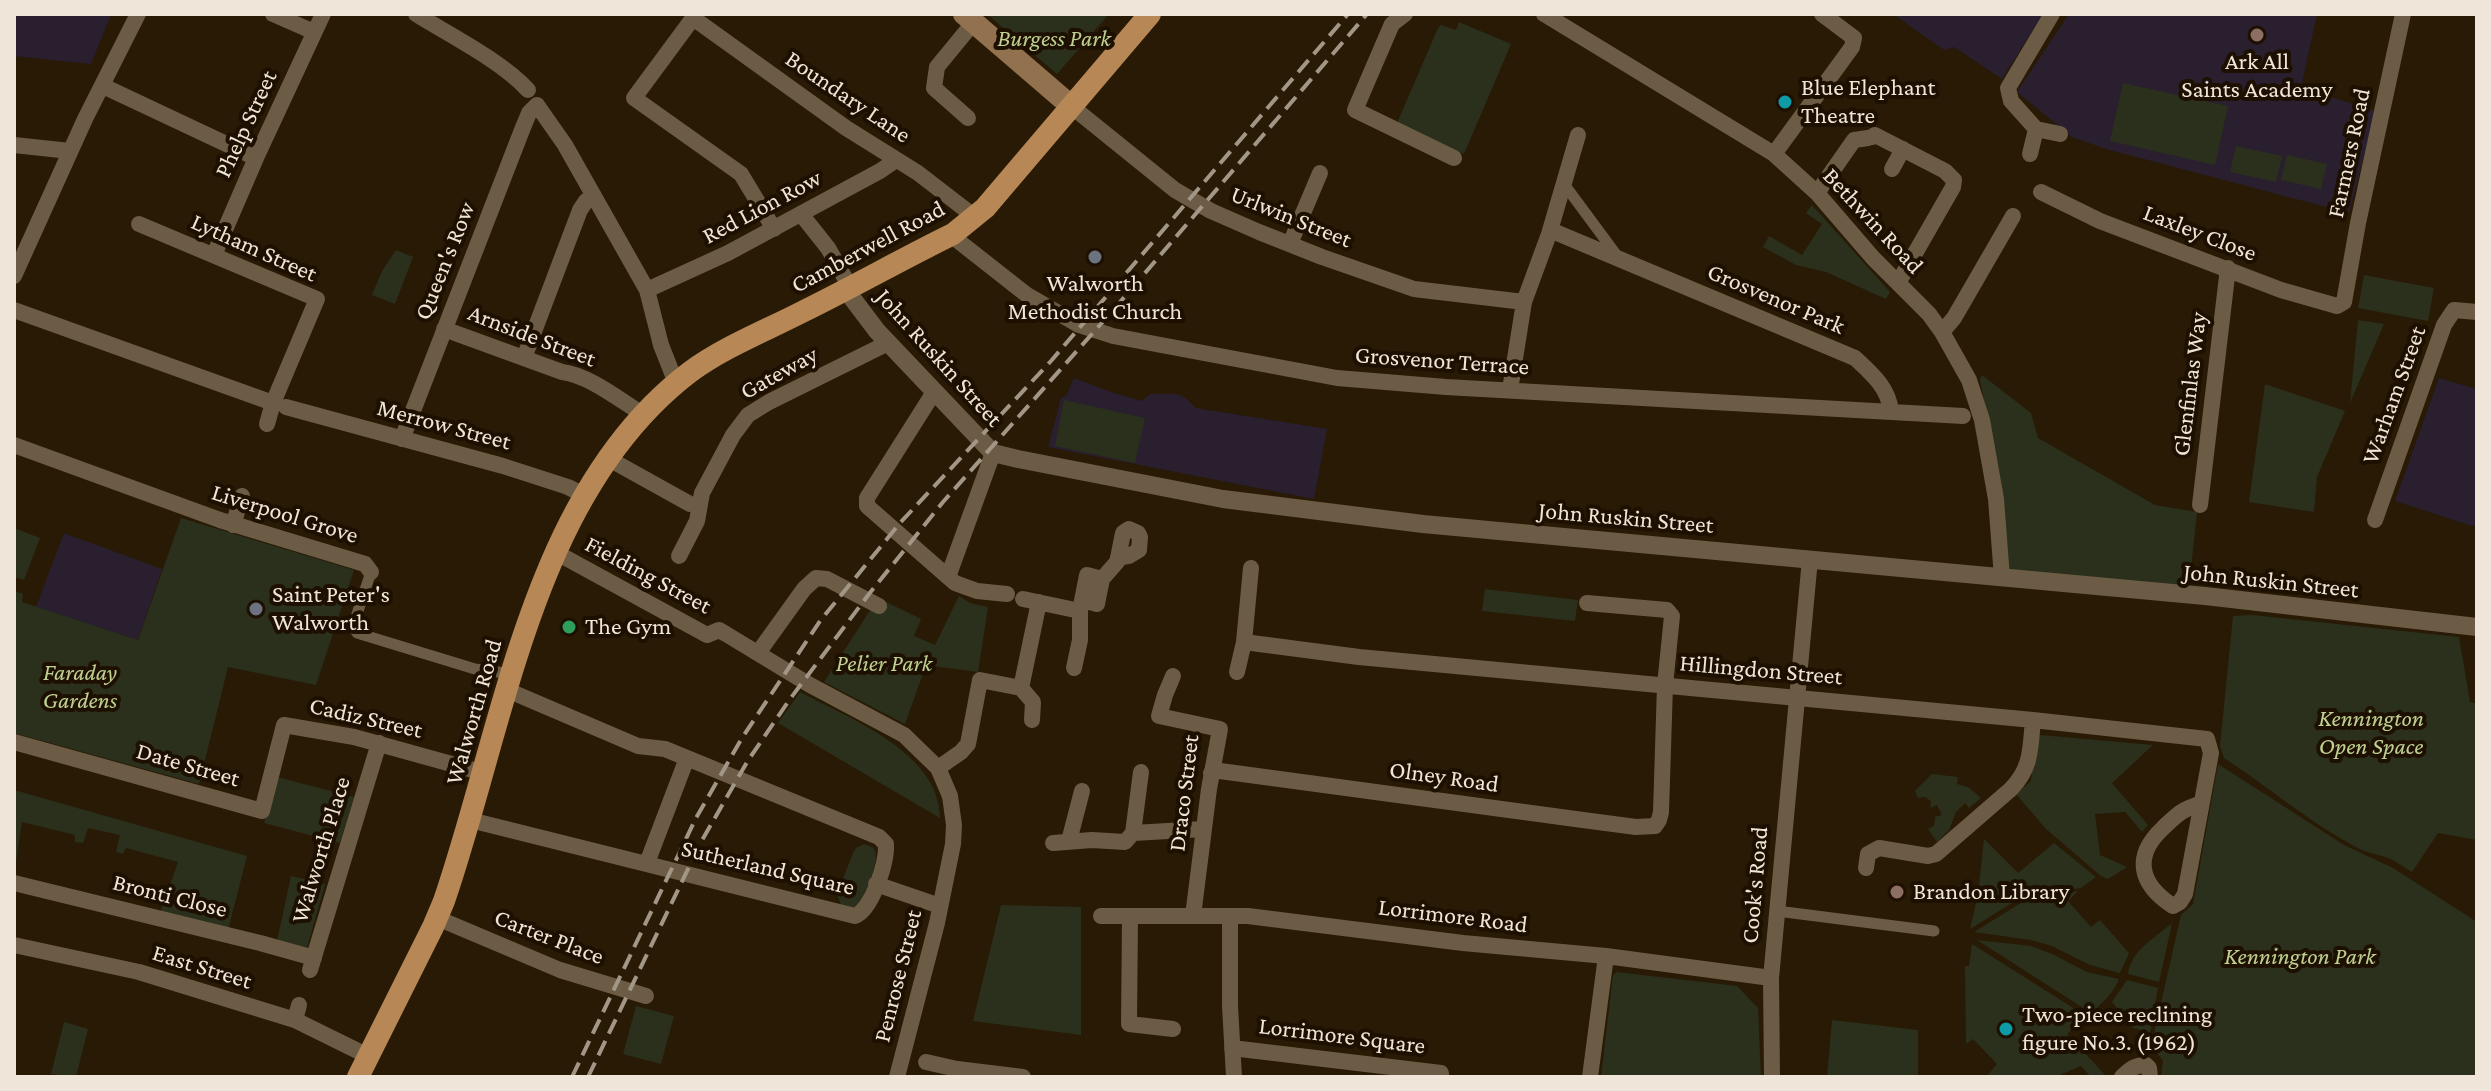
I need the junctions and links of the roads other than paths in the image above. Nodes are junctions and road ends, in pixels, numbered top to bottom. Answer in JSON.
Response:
{"nodes":[{"id":1,"x":138,"y":14,"type":"edge"},
{"id":2,"x":273,"y":14,"type":"edge"},
{"id":3,"x":323,"y":14,"type":"edge"},
{"id":4,"x":416,"y":14,"type":"edge"},
{"id":5,"x":1150,"y":14,"type":"edge"},
{"id":6,"x":1405,"y":14,"type":"edge"},
{"id":7,"x":1544,"y":14,"type":"edge"},
{"id":8,"x":1822,"y":14,"type":"edge"},
{"id":9,"x":2052,"y":14,"type":"edge"},
{"id":10,"x":2403,"y":14,"type":"edge"},
{"id":11,"x":689,"y":17,"type":"edge"},
{"id":12,"x":969,"y":18,"type":"edge"},
{"id":13,"x":314,"y":32,"type":"junction"},
{"id":14,"x":103,"y":86,"type":"junction"},
{"id":15,"x":528,"y":90,"type":"dead end"},
{"id":16,"x":1071,"y":106,"type":"junction"},
{"id":17,"x":968,"y":118,"type":"dead end"},
{"id":18,"x":2036,"y":129,"type":"junction"},
{"id":19,"x":2060,"y":134,"type":"dead end"},
{"id":20,"x":1578,"y":135,"type":"dead end"},
{"id":21,"x":14,"y":145,"type":"edge"},
{"id":22,"x":1903,"y":149,"type":"junction"},
{"id":23,"x":70,"y":151,"type":"junction"},
{"id":24,"x":1774,"y":154,"type":"junction"},
{"id":25,"x":2030,"y":154,"type":"dead end"},
{"id":26,"x":256,"y":158,"type":"junction"},
{"id":27,"x":1454,"y":158,"type":"dead end"},
{"id":28,"x":896,"y":160,"type":"junction"},
{"id":29,"x":1892,"y":169,"type":"dead end"},
{"id":30,"x":1320,"y":173,"type":"dead end"},
{"id":31,"x":1564,"y":184,"type":"junction"},
{"id":32,"x":2041,"y":192,"type":"dead end"},
{"id":33,"x":1817,"y":193,"type":"junction"},
{"id":34,"x":594,"y":196,"type":"junction"},
{"id":35,"x":801,"y":214,"type":"junction"},
{"id":36,"x":2013,"y":216,"type":"dead end"},
{"id":37,"x":975,"y":217,"type":"junction"},
{"id":38,"x":139,"y":224,"type":"dead end"},
{"id":39,"x":774,"y":229,"type":"junction"},
{"id":40,"x":953,"y":234,"type":"junction"},
{"id":41,"x":1549,"y":234,"type":"junction"},
{"id":42,"x":1290,"y":244,"type":"junction"},
{"id":43,"x":214,"y":255,"type":"junction"},
{"id":44,"x":1618,"y":257,"type":"junction"},
{"id":45,"x":2228,"y":268,"type":"junction"},
{"id":46,"x":14,"y":276,"type":"edge"},
{"id":47,"x":1898,"y":283,"type":"junction"},
{"id":48,"x":848,"y":289,"type":"junction"},
{"id":49,"x":647,"y":290,"type":"junction"},
{"id":50,"x":1524,"y":302,"type":"junction"},
{"id":51,"x":2344,"y":302,"type":"joint"},
{"id":52,"x":14,"y":310,"type":"edge"},
{"id":53,"x":2477,"y":312,"type":"edge"},
{"id":54,"x":444,"y":329,"type":"junction"},
{"id":55,"x":1942,"y":332,"type":"junction"},
{"id":56,"x":888,"y":343,"type":"junction"},
{"id":57,"x":524,"y":358,"type":"junction"},
{"id":58,"x":676,"y":383,"type":"junction"},
{"id":59,"x":1510,"y":390,"type":"junction"},
{"id":60,"x":934,"y":392,"type":"junction"},
{"id":61,"x":280,"y":405,"type":"junction"},
{"id":62,"x":1891,"y":411,"type":"junction"},
{"id":63,"x":644,"y":415,"type":"junction"},
{"id":64,"x":1963,"y":416,"type":"dead end"},
{"id":65,"x":267,"y":424,"type":"dead end"},
{"id":66,"x":402,"y":439,"type":"junction"},
{"id":67,"x":14,"y":445,"type":"edge"},
{"id":68,"x":993,"y":453,"type":"junction"},
{"id":69,"x":608,"y":460,"type":"junction"},
{"id":70,"x":242,"y":496,"type":"dead end"},
{"id":71,"x":586,"y":496,"type":"junction"},
{"id":72,"x":690,"y":504,"type":"dead end"},
{"id":73,"x":2200,"y":505,"type":"dead end"},
{"id":74,"x":2375,"y":520,"type":"dead end"},
{"id":75,"x":233,"y":525,"type":"junction"},
{"id":76,"x":555,"y":552,"type":"junction"},
{"id":77,"x":679,"y":556,"type":"dead end"},
{"id":78,"x":1118,"y":558,"type":"dead end"},
{"id":79,"x":1810,"y":559,"type":"junction"},
{"id":80,"x":1251,"y":568,"type":"dead end"},
{"id":81,"x":371,"y":572,"type":"joint"},
{"id":82,"x":948,"y":577,"type":"junction"},
{"id":83,"x":2002,"y":578,"type":"junction"},
{"id":84,"x":1023,"y":598,"type":"junction"},
{"id":85,"x":1587,"y":603,"type":"dead end"},
{"id":86,"x":1081,"y":605,"type":"junction"},
{"id":87,"x":879,"y":606,"type":"dead end"},
{"id":88,"x":2477,"y":627,"type":"edge"},
{"id":89,"x":1244,"y":642,"type":"junction"},
{"id":90,"x":758,"y":653,"type":"junction"},
{"id":91,"x":1074,"y":668,"type":"dead end"},
{"id":92,"x":1237,"y":672,"type":"dead end"},
{"id":93,"x":1173,"y":676,"type":"dead end"},
{"id":94,"x":510,"y":682,"type":"junction"},
{"id":95,"x":1665,"y":685,"type":"junction"},
{"id":96,"x":1021,"y":688,"type":"junction"},
{"id":97,"x":1797,"y":697,"type":"junction"},
{"id":98,"x":1032,"y":720,"type":"dead end"},
{"id":99,"x":2033,"y":720,"type":"junction"},
{"id":100,"x":284,"y":725,"type":"joint"},
{"id":101,"x":14,"y":742,"type":"edge"},
{"id":102,"x":379,"y":743,"type":"junction"},
{"id":103,"x":687,"y":758,"type":"junction"},
{"id":104,"x":938,"y":768,"type":"junction"},
{"id":105,"x":1141,"y":772,"type":"dead end"},
{"id":106,"x":484,"y":773,"type":"junction"},
{"id":107,"x":1211,"y":773,"type":"junction"},
{"id":108,"x":1082,"y":791,"type":"dead end"},
{"id":109,"x":2200,"y":804,"type":"junction"},
{"id":110,"x":470,"y":820,"type":"junction"},
{"id":111,"x":1203,"y":829,"type":"junction"},
{"id":112,"x":1133,"y":833,"type":"junction"},
{"id":113,"x":647,"y":863,"type":"junction"},
{"id":114,"x":1866,"y":868,"type":"dead end"},
{"id":115,"x":14,"y":883,"type":"edge"},
{"id":116,"x":876,"y":884,"type":"junction"},
{"id":117,"x":945,"y":887,"type":"joint"},
{"id":118,"x":940,"y":906,"type":"junction"},
{"id":119,"x":1777,"y":911,"type":"junction"},
{"id":120,"x":1101,"y":916,"type":"dead end"},
{"id":121,"x":1130,"y":916,"type":"junction"},
{"id":122,"x":1193,"y":916,"type":"junction"},
{"id":123,"x":1230,"y":917,"type":"junction"},
{"id":124,"x":437,"y":918,"type":"junction"},
{"id":125,"x":1934,"y":931,"type":"dead end"},
{"id":126,"x":14,"y":945,"type":"edge"},
{"id":127,"x":1606,"y":956,"type":"junction"},
{"id":128,"x":312,"y":964,"type":"joint"},
{"id":129,"x":1771,"y":978,"type":"junction"},
{"id":130,"x":646,"y":996,"type":"dead end"},
{"id":131,"x":1173,"y":1029,"type":"dead end"},
{"id":132,"x":1232,"y":1048,"type":"junction"},
{"id":133,"x":368,"y":1056,"type":"junction"},
{"id":134,"x":926,"y":1062,"type":"dead end"},
{"id":135,"x":358,"y":1077,"type":"edge"},
{"id":136,"x":897,"y":1077,"type":"edge"},
{"id":137,"x":1023,"y":1077,"type":"edge"},
{"id":138,"x":1234,"y":1077,"type":"edge"},
{"id":139,"x":1441,"y":1077,"type":"edge"},
{"id":140,"x":1590,"y":1077,"type":"edge"},
{"id":141,"x":1772,"y":1077,"type":"edge"},
{"id":142,"x":2122,"y":1077,"type":"edge"},
{"id":143,"x":2150,"y":1077,"type":"edge"}],
"edges":[{"from":1,"to":14,"type":"street"},
{"from":2,"to":13,"type":"street"},
{"from":3,"to":13,"type":"street","name":"Phelp Street"},
{"from":4,"to":15,"type":"street"},
{"from":5,"to":16,"type":"main road","name":"Camberwell Road"},
{"from":6,"to":27,"type":"street"},
{"from":7,"to":24,"type":"street","name":"Bethwin Road"},
{"from":8,"to":24,"type":"street"},
{"from":9,"to":18,"type":"street"},
{"from":10,"to":51,"type":"street","name":"Farmers Road"},
{"from":11,"to":28,"type":"street","name":"Boundary Lane"},
{"from":11,"to":39,"type":"street"},
{"from":12,"to":16,"type":"main road"},
{"from":12,"to":17,"type":"street"},
{"from":13,"to":26,"type":"street","name":"Phelp Street"},
{"from":14,"to":23,"type":"street"},
{"from":14,"to":26,"type":"street"},
{"from":16,"to":37,"type":"main road","name":"Camberwell Road"},
{"from":16,"to":42,"type":"street","name":"Urlwin Street"},
{"from":18,"to":19,"type":"street"},
{"from":18,"to":25,"type":"street"},
{"from":20,"to":31,"type":"street"},
{"from":21,"to":23,"type":"street"},
{"from":22,"to":29,"type":"street"},
{"from":22,"to":33,"type":"street"},
{"from":22,"to":47,"type":"street"},
{"from":23,"to":46,"type":"street"},
{"from":24,"to":33,"type":"street","name":"Bethwin Road"},
{"from":26,"to":43,"type":"street","name":"Phelp Street"},
{"from":28,"to":35,"type":"street","name":"Red Lion Row"},
{"from":28,"to":37,"type":"street","name":"Boundary Lane"},
{"from":30,"to":42,"type":"street"},
{"from":31,"to":41,"type":"street"},
{"from":31,"to":44,"type":"street"},
{"from":32,"to":45,"type":"street","name":"Laxley Close"},
{"from":33,"to":47,"type":"street","name":"Bethwin Road"},
{"from":34,"to":49,"type":"street"},
{"from":34,"to":54,"type":"street","name":"Queen's Row"},
{"from":34,"to":57,"type":"street"},
{"from":35,"to":39,"type":"street","name":"Red Lion Row"},
{"from":35,"to":48,"type":"street"},
{"from":36,"to":55,"type":"street"},
{"from":37,"to":40,"type":"main road","name":"Camberwell Road"},
{"from":38,"to":43,"type":"street","name":"Lytham Street"},
{"from":39,"to":49,"type":"street","name":"Red Lion Row"},
{"from":40,"to":48,"type":"main road","name":"Camberwell Road"},
{"from":40,"to":59,"type":"street","name":"Grosvenor Terrace"},
{"from":41,"to":44,"type":"street","name":"Grosvenor Park"},
{"from":41,"to":50,"type":"street"},
{"from":42,"to":50,"type":"street","name":"Urlwin Street"},
{"from":43,"to":61,"type":"street","name":"Lytham Street"},
{"from":44,"to":62,"type":"street","name":"Grosvenor Park"},
{"from":45,"to":51,"type":"street","name":"Laxley Close"},
{"from":45,"to":73,"type":"street","name":"Glenfinlas Way"},
{"from":47,"to":55,"type":"street","name":"Bethwin Road"},
{"from":48,"to":56,"type":"street","name":"John Ruskin Street"},
{"from":48,"to":58,"type":"main road","name":"Camberwell Road"},
{"from":49,"to":58,"type":"street"},
{"from":50,"to":59,"type":"street"},
{"from":52,"to":61,"type":"street","name":"Merrow Street"},
{"from":53,"to":74,"type":"street","name":"Warham Street"},
{"from":54,"to":57,"type":"street","name":"Arnside Street"},
{"from":54,"to":66,"type":"street","name":"Queen's Row"},
{"from":55,"to":83,"type":"street","name":"Bethwin Road"},
{"from":56,"to":60,"type":"street","name":"John Ruskin Street"},
{"from":56,"to":77,"type":"street","name":"Gateway"},
{"from":57,"to":63,"type":"street","name":"Arnside Street"},
{"from":58,"to":63,"type":"main road","name":"Walworth Road"},
{"from":59,"to":62,"type":"street","name":"Grosvenor Terrace"},
{"from":60,"to":68,"type":"street","name":"John Ruskin Street"},
{"from":60,"to":82,"type":"street"},
{"from":61,"to":65,"type":"street","name":"Lytham Street"},
{"from":61,"to":66,"type":"street","name":"Merrow Street"},
{"from":62,"to":64,"type":"street","name":"Grosvenor Terrace"},
{"from":63,"to":69,"type":"main road","name":"Walworth Road"},
{"from":66,"to":71,"type":"street","name":"Merrow Street"},
{"from":67,"to":75,"type":"street","name":"Liverpool Grove"},
{"from":68,"to":79,"type":"street","name":"John Ruskin Street"},
{"from":68,"to":82,"type":"street"},
{"from":69,"to":71,"type":"main road","name":"Walworth Road"},
{"from":69,"to":72,"type":"street"},
{"from":70,"to":75,"type":"street"},
{"from":71,"to":76,"type":"main road","name":"Walworth Road"},
{"from":75,"to":81,"type":"street","name":"Liverpool Grove"},
{"from":76,"to":90,"type":"street","name":"Fielding Street"},
{"from":76,"to":94,"type":"main road","name":"Walworth Road"},
{"from":78,"to":86,"type":"street"},
{"from":79,"to":83,"type":"street","name":"John Ruskin Street"},
{"from":79,"to":97,"type":"street","name":"Cook's Road"},
{"from":80,"to":89,"type":"street"},
{"from":81,"to":94,"type":"street","name":"Liverpool Grove"},
{"from":82,"to":84,"type":"street"},
{"from":83,"to":88,"type":"street","name":"John Ruskin Street"},
{"from":84,"to":86,"type":"street"},
{"from":84,"to":96,"type":"street"},
{"from":85,"to":95,"type":"street"},
{"from":86,"to":91,"type":"street"},
{"from":87,"to":90,"type":"street"},
{"from":89,"to":92,"type":"street"},
{"from":89,"to":95,"type":"street","name":"Hillingdon Street"},
{"from":90,"to":104,"type":"street","name":"Fielding Street"},
{"from":93,"to":107,"type":"street","name":"Draco Street"},
{"from":94,"to":103,"type":"street","name":"Sutherland Square"},
{"from":94,"to":106,"type":"main road","name":"Walworth Road"},
{"from":95,"to":97,"type":"street","name":"Hillingdon Street"},
{"from":95,"to":107,"type":"street","name":"Olney Road"},
{"from":96,"to":98,"type":"street"},
{"from":96,"to":104,"type":"street"},
{"from":97,"to":99,"type":"street","name":"Hillingdon Street"},
{"from":97,"to":119,"type":"street","name":"Cook's Road"},
{"from":99,"to":109,"type":"street","name":"Hillingdon Street"},
{"from":99,"to":114,"type":"street"},
{"from":100,"to":101,"type":"street","name":"Date Street"},
{"from":100,"to":102,"type":"street","name":"Cadiz Street"},
{"from":102,"to":106,"type":"street","name":"Cadiz Street"},
{"from":102,"to":128,"type":"street","name":"Walworth Place"},
{"from":103,"to":113,"type":"street","name":"Sutherland Square"},
{"from":103,"to":116,"type":"street","name":"Sutherland Square"},
{"from":104,"to":117,"type":"street","name":"Fielding Street"},
{"from":105,"to":112,"type":"street"},
{"from":106,"to":110,"type":"main road","name":"Walworth Road"},
{"from":107,"to":111,"type":"street","name":"Draco Street"},
{"from":108,"to":112,"type":"street"},
{"from":109,"to":109,"type":"street","name":"Hillingdon Street"},
{"from":110,"to":113,"type":"street"},
{"from":110,"to":124,"type":"main road","name":"Walworth Road"},
{"from":111,"to":112,"type":"street"},
{"from":111,"to":122,"type":"street","name":"Draco Street"},
{"from":113,"to":116,"type":"street","name":"Sutherland Square"},
{"from":115,"to":128,"type":"street","name":"Bronti Close"},
{"from":116,"to":118,"type":"street","name":"Sutherland Square"},
{"from":117,"to":118,"type":"street","name":"Penrose Street"},
{"from":118,"to":136,"type":"street","name":"Penrose Street"},
{"from":119,"to":125,"type":"street"},
{"from":119,"to":129,"type":"street","name":"Cook's Road"},
{"from":120,"to":121,"type":"street","name":"Lorrimore Road"},
{"from":121,"to":122,"type":"street","name":"Lorrimore Road"},
{"from":121,"to":131,"type":"street"},
{"from":122,"to":123,"type":"street","name":"Lorrimore Road"},
{"from":123,"to":127,"type":"street","name":"Lorrimore Road"},
{"from":123,"to":132,"type":"street","name":"Lorrimore Square"},
{"from":124,"to":130,"type":"street","name":"Carter Place"},
{"from":124,"to":133,"type":"main road","name":"Walworth Road"},
{"from":126,"to":133,"type":"street","name":"East Street"},
{"from":127,"to":129,"type":"street","name":"Lorrimore Road"},
{"from":127,"to":140,"type":"street"},
{"from":129,"to":141,"type":"street","name":"Cook's Road"},
{"from":132,"to":138,"type":"street","name":"Lorrimore Square"},
{"from":132,"to":139,"type":"street","name":"Lorrimore Square"},
{"from":133,"to":135,"type":"main road","name":"Walworth Road"},
{"from":134,"to":137,"type":"street"},
{"from":142,"to":143,"type":"street"}]}
